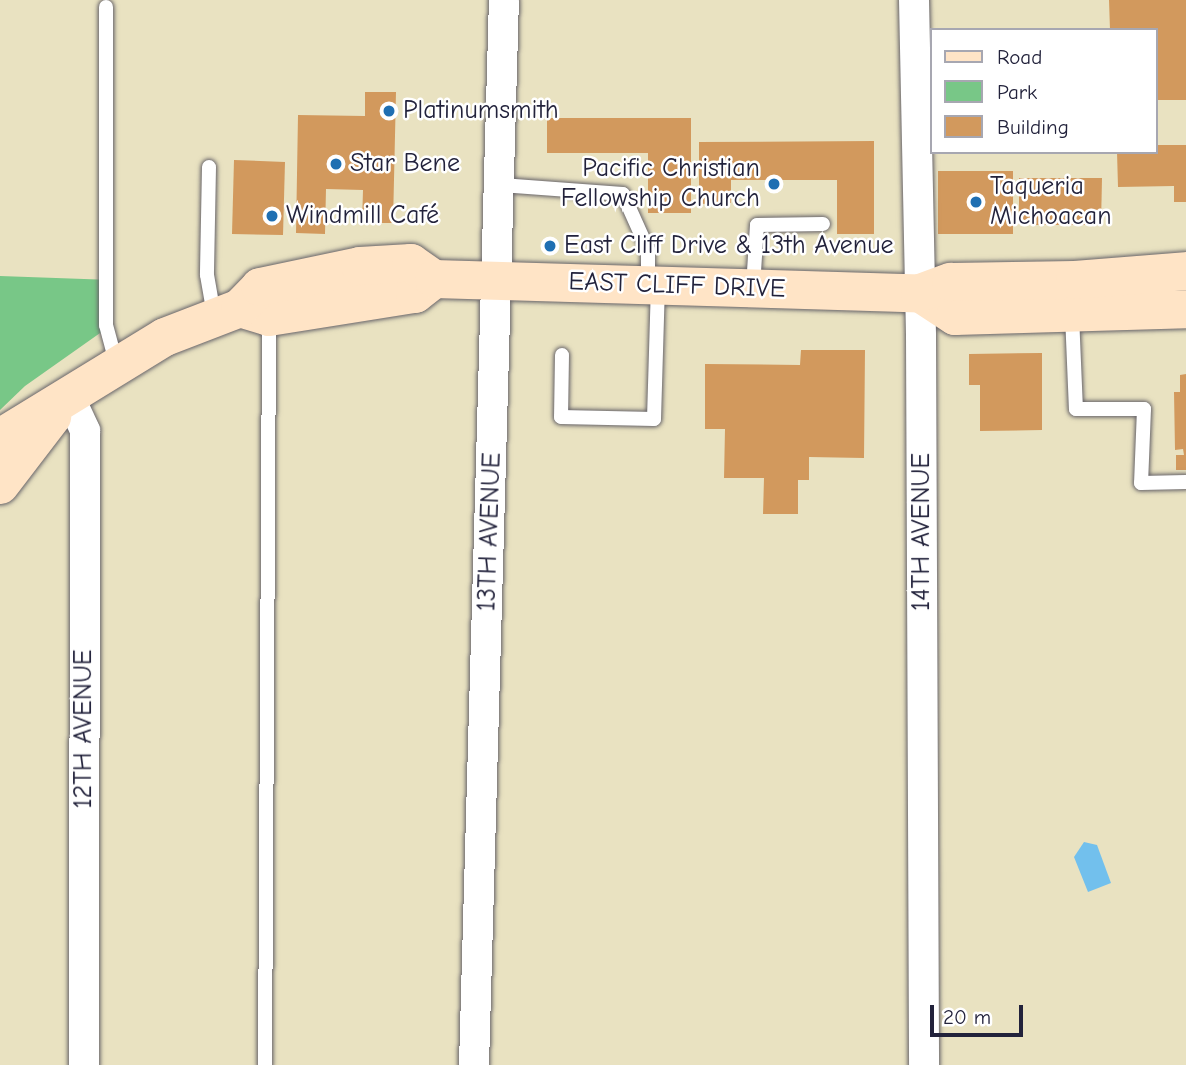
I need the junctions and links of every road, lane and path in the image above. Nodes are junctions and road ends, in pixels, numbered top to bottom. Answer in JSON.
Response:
{"nodes":[{"id":1,"x":504,"y":0,"type":"edge"},
{"id":2,"x":914,"y":0,"type":"edge"},
{"id":3,"x":106,"y":6,"type":"dead end"},
{"id":4,"x":209,"y":167,"type":"dead end"},
{"id":5,"x":501,"y":185,"type":"junction"},
{"id":6,"x":823,"y":224,"type":"dead end"},
{"id":7,"x":1186,"y":271,"type":"edge"},
{"id":8,"x":497,"y":281,"type":"junction"},
{"id":9,"x":653,"y":285,"type":"junction"},
{"id":10,"x":753,"y":288,"type":"junction"},
{"id":11,"x":920,"y":293,"type":"junction"},
{"id":12,"x":1186,"y":309,"type":"edge"},
{"id":13,"x":241,"y":313,"type":"junction"},
{"id":14,"x":1072,"y":315,"type":"junction"},
{"id":15,"x":562,"y":355,"type":"dead end"},
{"id":16,"x":116,"y":363,"type":"junction"},
{"id":17,"x":69,"y":396,"type":"junction"},
{"id":18,"x":0,"y":438,"type":"edge"},
{"id":19,"x":1186,"y":482,"type":"edge"},
{"id":20,"x":0,"y":485,"type":"edge"},
{"id":21,"x":84,"y":1065,"type":"edge"},
{"id":22,"x":265,"y":1065,"type":"edge"},
{"id":23,"x":474,"y":1065,"type":"edge"},
{"id":24,"x":924,"y":1065,"type":"edge"}],
"edges":[{"from":1,"to":5,"type":"street","name":"13TH AVENUE"},
{"from":2,"to":11,"type":"street","name":"14TH AVENUE"},
{"from":3,"to":16,"type":"lane"},
{"from":4,"to":13,"type":"lane"},
{"from":5,"to":8,"type":"street","name":"13TH AVENUE"},
{"from":5,"to":9,"type":"lane"},
{"from":6,"to":10,"type":"lane"},
{"from":7,"to":11,"type":"main road","name":"EAST CLIFF DRIVE"},
{"from":8,"to":9,"type":"main road","name":"EAST CLIFF DRIVE"},
{"from":8,"to":13,"type":"main road","name":"EAST CLIFF DRIVE"},
{"from":8,"to":23,"type":"street","name":"13TH AVENUE"},
{"from":9,"to":10,"type":"main road","name":"EAST CLIFF DRIVE"},
{"from":9,"to":15,"type":"lane"},
{"from":10,"to":11,"type":"main road","name":"EAST CLIFF DRIVE"},
{"from":11,"to":14,"type":"main road"},
{"from":11,"to":24,"type":"street","name":"14TH AVENUE"},
{"from":12,"to":14,"type":"main road"},
{"from":13,"to":16,"type":"main road","name":"EAST CLIFF DRIVE"},
{"from":13,"to":22,"type":"lane"},
{"from":14,"to":19,"type":"lane"},
{"from":16,"to":17,"type":"main road","name":"EAST CLIFF DRIVE"},
{"from":17,"to":18,"type":"main road","name":"EAST CLIFF DRIVE"},
{"from":17,"to":20,"type":"main road","name":"EAST CLIFF DRIVE"},
{"from":17,"to":21,"type":"street","name":"12TH AVENUE"}]}
